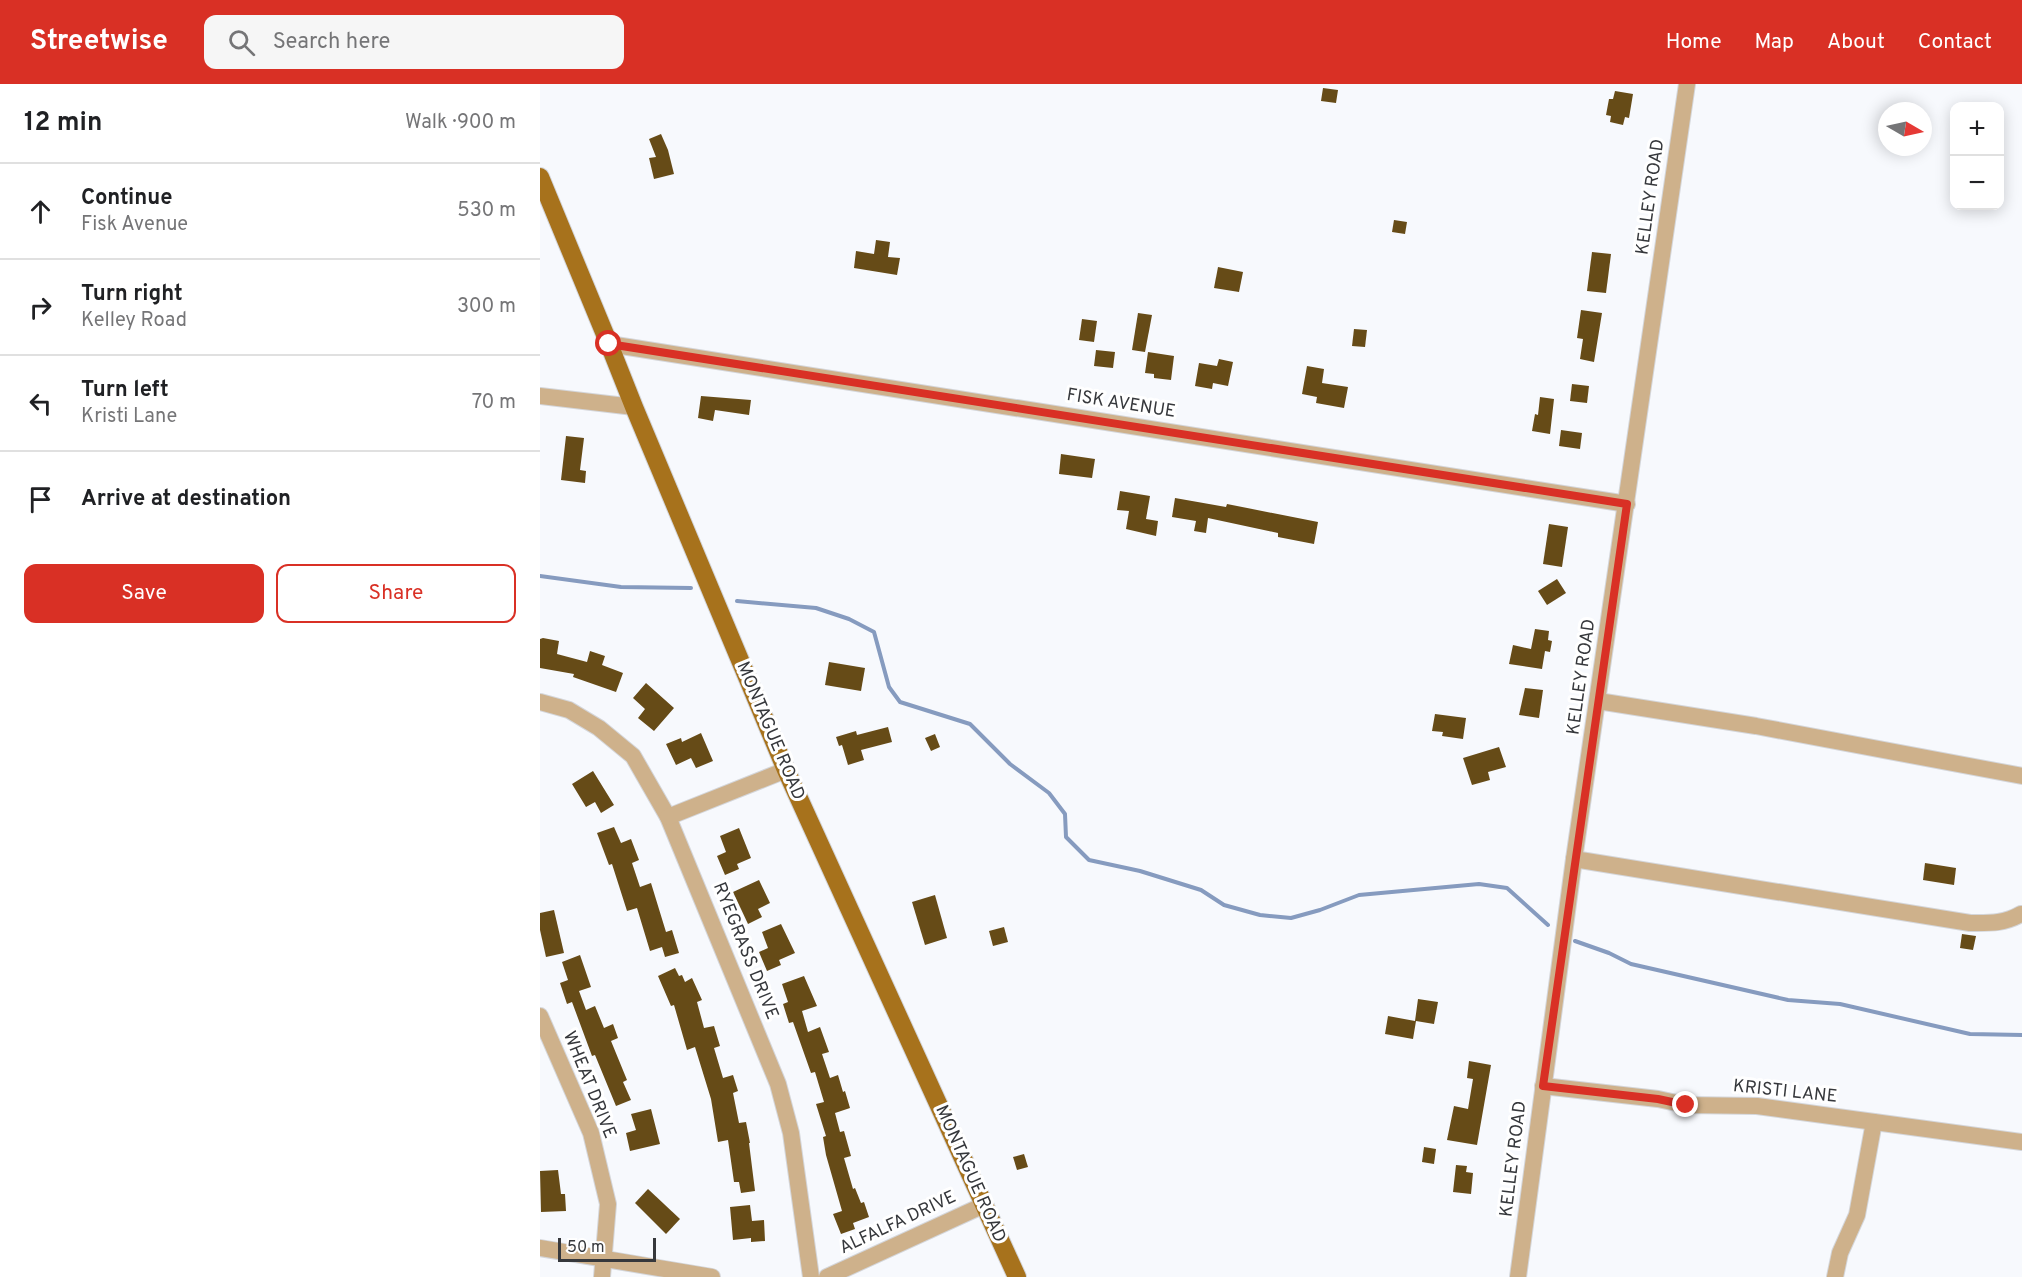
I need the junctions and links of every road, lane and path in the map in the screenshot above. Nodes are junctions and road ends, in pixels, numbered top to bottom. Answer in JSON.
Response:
{"nodes":[{"id":1,"x":1687,"y":84,"type":"edge"},
{"id":2,"x":540,"y":177,"type":"edge"},
{"id":3,"x":609,"y":344,"type":"junction"},
{"id":4,"x":540,"y":396,"type":"edge"},
{"id":5,"x":634,"y":407,"type":"junction"},
{"id":6,"x":1627,"y":504,"type":"junction"},
{"id":7,"x":1598,"y":700,"type":"junction"},
{"id":8,"x":540,"y":702,"type":"edge"},
{"id":9,"x":786,"y":770,"type":"junction"},
{"id":10,"x":2022,"y":776,"type":"edge"},
{"id":11,"x":668,"y":817,"type":"junction"},
{"id":12,"x":1574,"y":859,"type":"junction"},
{"id":13,"x":2021,"y":914,"type":"edge"},
{"id":14,"x":540,"y":1016,"type":"edge"},
{"id":15,"x":1543,"y":1086,"type":"junction"},
{"id":16,"x":1874,"y":1122,"type":"junction"},
{"id":17,"x":2022,"y":1142,"type":"edge"},
{"id":18,"x":984,"y":1205,"type":"junction"},
{"id":19,"x":540,"y":1248,"type":"edge"},
{"id":20,"x":604,"y":1259,"type":"junction"},
{"id":21,"x":602,"y":1277,"type":"edge"},
{"id":22,"x":712,"y":1277,"type":"edge"},
{"id":23,"x":811,"y":1277,"type":"edge"},
{"id":24,"x":827,"y":1277,"type":"edge"},
{"id":25,"x":1017,"y":1277,"type":"edge"},
{"id":26,"x":1518,"y":1277,"type":"edge"},
{"id":27,"x":1835,"y":1277,"type":"edge"}],
"edges":[{"from":1,"to":6,"type":"street","name":"KELLEY ROAD"},
{"from":2,"to":3,"type":"main road","name":"MONTAGUE ROAD"},
{"from":3,"to":5,"type":"main road","name":"MONTAGUE ROAD"},
{"from":3,"to":6,"type":"street","name":"FISK AVENUE"},
{"from":4,"to":5,"type":"street"},
{"from":5,"to":9,"type":"main road","name":"MONTAGUE ROAD"},
{"from":6,"to":7,"type":"street","name":"KELLEY ROAD"},
{"from":7,"to":10,"type":"street"},
{"from":7,"to":12,"type":"street","name":"KELLEY ROAD"},
{"from":8,"to":11,"type":"street","name":"RYEGRASS DRIVE"},
{"from":9,"to":11,"type":"street"},
{"from":9,"to":18,"type":"main road","name":"MONTAGUE ROAD"},
{"from":11,"to":23,"type":"street","name":"RYEGRASS DRIVE"},
{"from":12,"to":13,"type":"street"},
{"from":12,"to":15,"type":"street","name":"KELLEY ROAD"},
{"from":14,"to":20,"type":"street","name":"WHEAT DRIVE"},
{"from":15,"to":16,"type":"street","name":"KRISTI LANE"},
{"from":15,"to":26,"type":"street","name":"KELLEY ROAD"},
{"from":16,"to":17,"type":"street","name":"KRISTI LANE"},
{"from":16,"to":27,"type":"street"},
{"from":18,"to":24,"type":"street","name":"ALFALFA DRIVE"},
{"from":18,"to":25,"type":"main road","name":"MONTAGUE ROAD"},
{"from":19,"to":20,"type":"street"},
{"from":20,"to":21,"type":"street","name":"WHEAT DRIVE"},
{"from":20,"to":22,"type":"street"}]}
